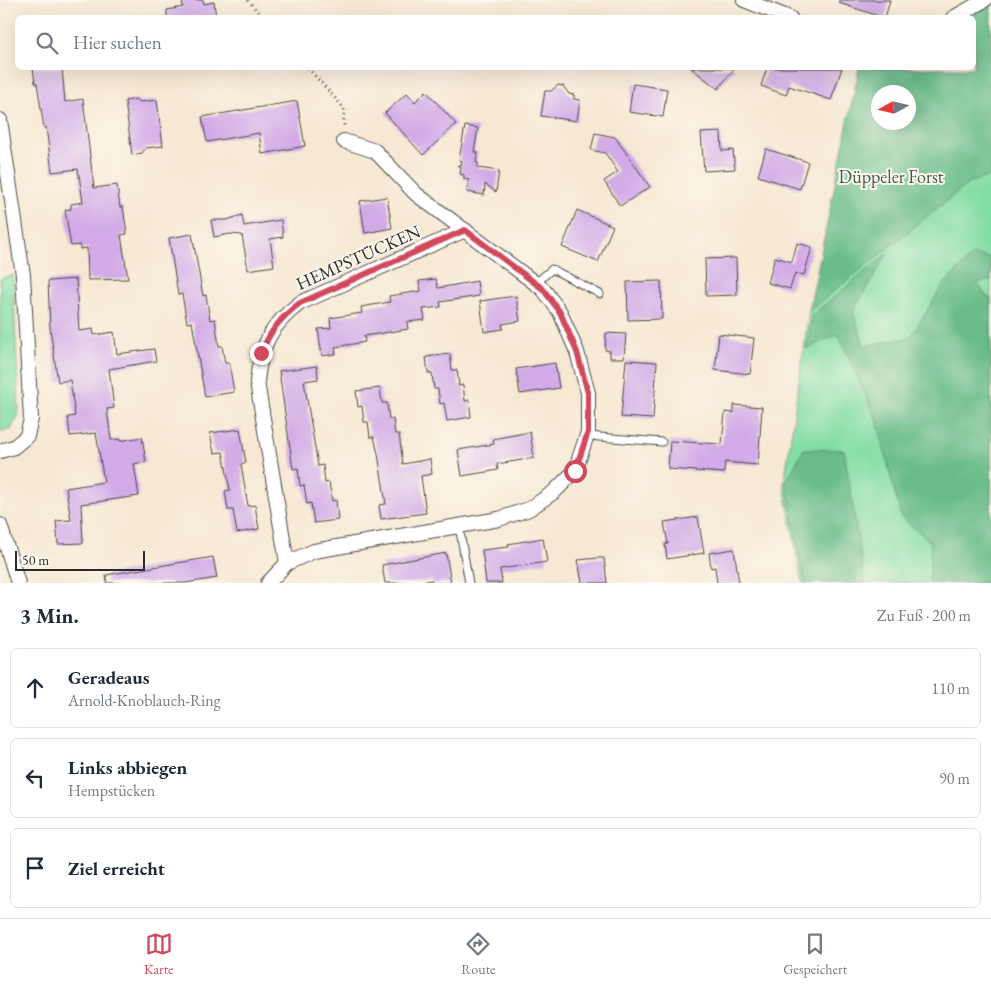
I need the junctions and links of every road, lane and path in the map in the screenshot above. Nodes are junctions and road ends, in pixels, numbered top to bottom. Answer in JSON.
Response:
{"nodes":[{"id":1,"x":248,"y":0,"type":"edge"},
{"id":2,"x":744,"y":0,"type":"edge"},
{"id":3,"x":985,"y":0,"type":"edge"},
{"id":4,"x":260,"y":15,"type":"edge"},
{"id":5,"x":782,"y":15,"type":"edge"},
{"id":6,"x":958,"y":15,"type":"edge"},
{"id":7,"x":310,"y":70,"type":"edge"},
{"id":8,"x":0,"y":120,"type":"edge"},
{"id":9,"x":344,"y":141,"type":"joint"},
{"id":10,"x":465,"y":230,"type":"junction"},
{"id":11,"x":536,"y":283,"type":"junction"},
{"id":12,"x":600,"y":294,"type":"dead end"},
{"id":13,"x":587,"y":436,"type":"junction"},
{"id":14,"x":662,"y":442,"type":"dead end"},
{"id":15,"x":0,"y":451,"type":"edge"},
{"id":16,"x":0,"y":525,"type":"edge"},
{"id":17,"x":459,"y":526,"type":"junction"},
{"id":18,"x":287,"y":563,"type":"junction"},
{"id":19,"x":18,"y":583,"type":"edge"},
{"id":20,"x":268,"y":583,"type":"edge"},
{"id":21,"x":470,"y":583,"type":"edge"}],
"edges":[{"from":1,"to":4,"type":"path"},
{"from":2,"to":5,"type":"street"},
{"from":3,"to":6,"type":"street"},
{"from":7,"to":9,"type":"path"},
{"from":8,"to":15,"type":"street"},
{"from":9,"to":10,"type":"street"},
{"from":10,"to":11,"type":"street"},
{"from":10,"to":18,"type":"street","name":"HEMPSTÜCKEN"},
{"from":11,"to":12,"type":"lane"},
{"from":11,"to":13,"type":"street"},
{"from":13,"to":14,"type":"lane"},
{"from":13,"to":17,"type":"street"},
{"from":16,"to":19,"type":"street"},
{"from":17,"to":18,"type":"street"},
{"from":17,"to":21,"type":"lane"},
{"from":18,"to":20,"type":"street"}]}
